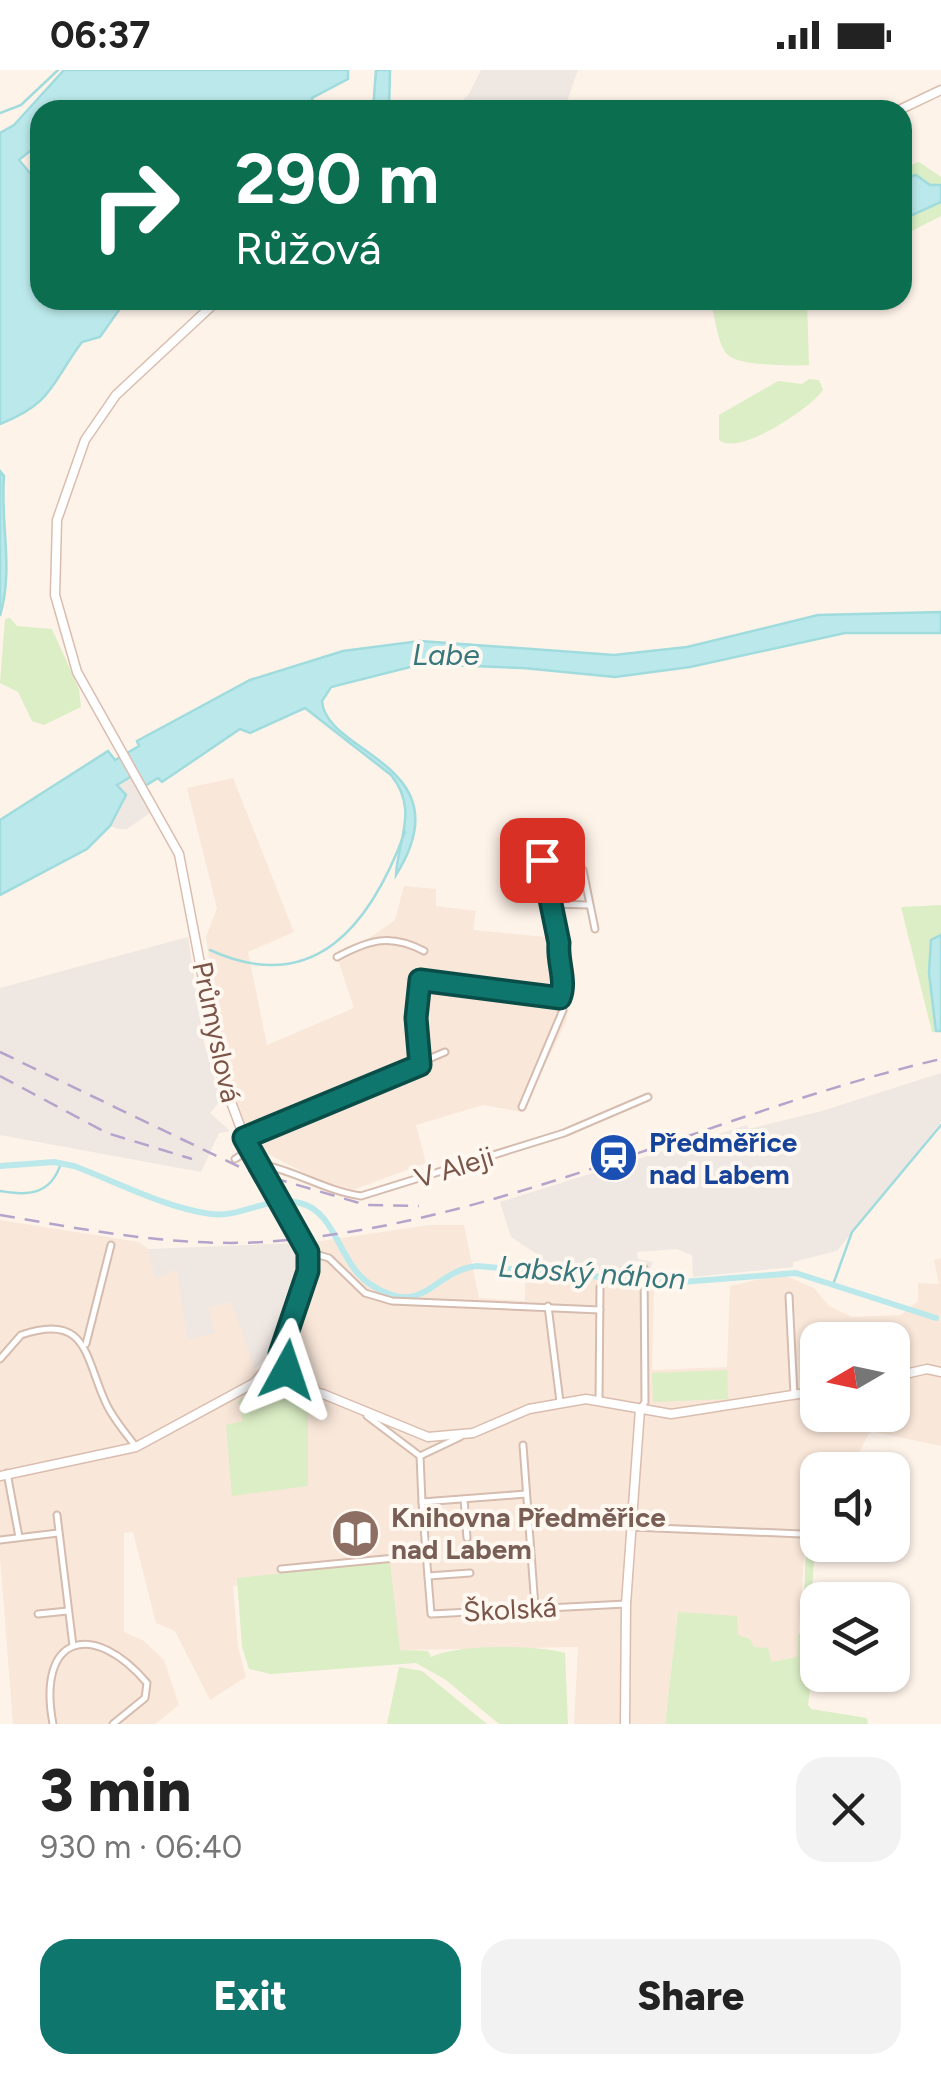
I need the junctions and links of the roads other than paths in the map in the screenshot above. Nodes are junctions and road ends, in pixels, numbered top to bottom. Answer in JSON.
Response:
{"nodes":[{"id":1,"x":941,"y":90,"type":"edge"},
{"id":2,"x":912,"y":104,"type":"edge"},
{"id":3,"x":208,"y":310,"type":"edge"},
{"id":4,"x":542,"y":839,"type":"dead end"},
{"id":5,"x":542,"y":860,"type":"junction"},
{"id":6,"x":582,"y":870,"type":"dead end"},
{"id":7,"x":518,"y":887,"type":"dead end"},
{"id":8,"x":551,"y":904,"type":"junction"},
{"id":9,"x":589,"y":904,"type":"junction"},
{"id":10,"x":595,"y":929,"type":"dead end"},
{"id":11,"x":424,"y":951,"type":"dead end"},
{"id":12,"x":337,"y":957,"type":"dead end"},
{"id":13,"x":559,"y":998,"type":"junction"},
{"id":14,"x":445,"y":1052,"type":"dead end"},
{"id":15,"x":420,"y":1065,"type":"junction"},
{"id":16,"x":648,"y":1097,"type":"dead end"},
{"id":17,"x":522,"y":1107,"type":"dead end"},
{"id":18,"x":244,"y":1138,"type":"junction"},
{"id":19,"x":250,"y":1149,"type":"junction"},
{"id":20,"x":235,"y":1160,"type":"dead end"},
{"id":21,"x":258,"y":1163,"type":"junction"},
{"id":22,"x":111,"y":1245,"type":"dead end"},
{"id":23,"x":308,"y":1252,"type":"junction"},
{"id":24,"x":644,"y":1268,"type":"dead end"},
{"id":25,"x":600,"y":1286,"type":"dead end"},
{"id":26,"x":789,"y":1296,"type":"dead end"},
{"id":27,"x":548,"y":1306,"type":"junction"},
{"id":28,"x":600,"y":1310,"type":"junction"},
{"id":29,"x":86,"y":1344,"type":"junction"},
{"id":30,"x":280,"y":1354,"type":"junction"},
{"id":31,"x":0,"y":1359,"type":"edge"},
{"id":32,"x":941,"y":1372,"type":"edge"},
{"id":33,"x":910,"y":1373,"type":"edge"},
{"id":34,"x":254,"y":1384,"type":"junction"},
{"id":35,"x":323,"y":1394,"type":"junction"},
{"id":36,"x":800,"y":1394,"type":"edge"},
{"id":37,"x":794,"y":1395,"type":"junction"},
{"id":38,"x":600,"y":1400,"type":"junction"},
{"id":39,"x":560,"y":1402,"type":"junction"},
{"id":40,"x":359,"y":1406,"type":"junction"},
{"id":41,"x":640,"y":1409,"type":"junction"},
{"id":42,"x":460,"y":1436,"type":"junction"},
{"id":43,"x":523,"y":1444,"type":"dead end"},
{"id":44,"x":136,"y":1448,"type":"junction"},
{"id":45,"x":420,"y":1456,"type":"junction"},
{"id":46,"x":4,"y":1474,"type":"edge"},
{"id":47,"x":526,"y":1494,"type":"junction"},
{"id":48,"x":464,"y":1498,"type":"junction"},
{"id":49,"x":422,"y":1502,"type":"junction"},
{"id":50,"x":57,"y":1515,"type":"dead end"},
{"id":51,"x":631,"y":1527,"type":"junction"},
{"id":52,"x":58,"y":1533,"type":"junction"},
{"id":53,"x":800,"y":1534,"type":"edge"},
{"id":54,"x":19,"y":1538,"type":"junction"},
{"id":55,"x":467,"y":1538,"type":"dead end"},
{"id":56,"x":0,"y":1540,"type":"edge"},
{"id":57,"x":426,"y":1555,"type":"junction"},
{"id":58,"x":281,"y":1569,"type":"dead end"},
{"id":59,"x":470,"y":1572,"type":"dead end"},
{"id":60,"x":428,"y":1576,"type":"junction"},
{"id":61,"x":626,"y":1604,"type":"junction"},
{"id":62,"x":535,"y":1607,"type":"junction"},
{"id":63,"x":68,"y":1611,"type":"junction"},
{"id":64,"x":38,"y":1614,"type":"dead end"},
{"id":65,"x":73,"y":1646,"type":"junction"},
{"id":66,"x":53,"y":1724,"type":"edge"},
{"id":67,"x":113,"y":1724,"type":"edge"},
{"id":68,"x":625,"y":1724,"type":"edge"}],
"edges":[{"from":1,"to":2,"type":"street"},
{"from":3,"to":18,"type":"street","name":"Průmyslová"},
{"from":4,"to":5,"type":"street"},
{"from":5,"to":7,"type":"street"},
{"from":5,"to":8,"type":"street"},
{"from":6,"to":9,"type":"street"},
{"from":8,"to":9,"type":"street"},
{"from":8,"to":13,"type":"street"},
{"from":9,"to":10,"type":"street"},
{"from":11,"to":12,"type":"street"},
{"from":13,"to":15,"type":"street"},
{"from":13,"to":17,"type":"street"},
{"from":14,"to":15,"type":"street"},
{"from":15,"to":18,"type":"street"},
{"from":16,"to":21,"type":"street","name":"V Aleji"},
{"from":18,"to":19,"type":"street","name":"Průmyslová"},
{"from":19,"to":20,"type":"street"},
{"from":19,"to":21,"type":"street","name":"Průmyslová"},
{"from":21,"to":23,"type":"street","name":"Průmyslová"},
{"from":22,"to":29,"type":"street"},
{"from":23,"to":27,"type":"street"},
{"from":23,"to":30,"type":"street"},
{"from":24,"to":41,"type":"street"},
{"from":25,"to":28,"type":"street"},
{"from":26,"to":37,"type":"street"},
{"from":27,"to":28,"type":"street"},
{"from":27,"to":39,"type":"street"},
{"from":28,"to":38,"type":"street"},
{"from":29,"to":31,"type":"street"},
{"from":29,"to":44,"type":"street"},
{"from":30,"to":34,"type":"street"},
{"from":30,"to":35,"type":"street"},
{"from":32,"to":33,"type":"street"},
{"from":34,"to":35,"type":"street"},
{"from":34,"to":44,"type":"street"},
{"from":35,"to":40,"type":"street"},
{"from":36,"to":37,"type":"street"},
{"from":37,"to":41,"type":"street"},
{"from":38,"to":39,"type":"street"},
{"from":38,"to":41,"type":"street"},
{"from":39,"to":42,"type":"street"},
{"from":40,"to":42,"type":"street"},
{"from":40,"to":45,"type":"street"},
{"from":41,"to":51,"type":"street"},
{"from":42,"to":45,"type":"street"},
{"from":43,"to":47,"type":"street"},
{"from":44,"to":46,"type":"street"},
{"from":45,"to":49,"type":"street","name":"Školská"},
{"from":46,"to":54,"type":"street"},
{"from":47,"to":48,"type":"street"},
{"from":47,"to":62,"type":"street"},
{"from":48,"to":49,"type":"street"},
{"from":48,"to":55,"type":"street"},
{"from":49,"to":57,"type":"street","name":"Školská"},
{"from":50,"to":52,"type":"street"},
{"from":51,"to":53,"type":"street"},
{"from":51,"to":61,"type":"street"},
{"from":52,"to":54,"type":"street"},
{"from":52,"to":63,"type":"street"},
{"from":54,"to":56,"type":"street"},
{"from":57,"to":58,"type":"street"},
{"from":57,"to":60,"type":"street","name":"Školská"},
{"from":59,"to":60,"type":"street","name":"Školská"},
{"from":60,"to":62,"type":"street","name":"Školská"},
{"from":61,"to":62,"type":"street","name":"Školská"},
{"from":61,"to":68,"type":"street"},
{"from":63,"to":64,"type":"street"},
{"from":63,"to":65,"type":"street"},
{"from":65,"to":66,"type":"street"},
{"from":65,"to":67,"type":"street"}]}
